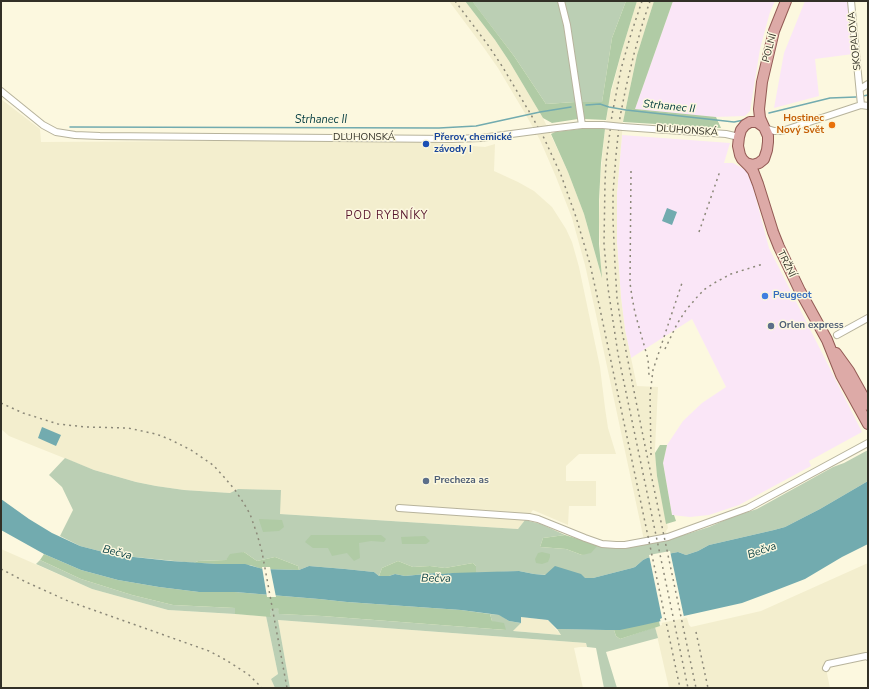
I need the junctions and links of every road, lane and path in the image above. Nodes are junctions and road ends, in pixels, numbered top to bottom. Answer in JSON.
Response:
{"nodes":[{"id":1,"x":562,"y":1,"type":"edge"},
{"id":2,"x":786,"y":1,"type":"edge"},
{"id":3,"x":851,"y":1,"type":"edge"},
{"id":4,"x":868,"y":84,"type":"edge"},
{"id":5,"x":860,"y":89,"type":"junction"},
{"id":6,"x":1,"y":91,"type":"edge"},
{"id":7,"x":760,"y":96,"type":"junction"},
{"id":8,"x":865,"y":105,"type":"edge"},
{"id":9,"x":747,"y":124,"type":"junction"},
{"id":10,"x":582,"y":125,"type":"junction"},
{"id":11,"x":764,"y":127,"type":"junction"},
{"id":12,"x":782,"y":131,"type":"junction"},
{"id":13,"x":739,"y":137,"type":"junction"},
{"id":14,"x":768,"y":142,"type":"junction"},
{"id":15,"x":764,"y":158,"type":"junction"},
{"id":16,"x":746,"y":163,"type":"junction"},
{"id":17,"x":764,"y":205,"type":"junction"},
{"id":18,"x":868,"y":318,"type":"edge"},
{"id":19,"x":837,"y":335,"type":"dead end"},
{"id":20,"x":827,"y":340,"type":"junction"},
{"id":21,"x":868,"y":404,"type":"edge"},
{"id":22,"x":868,"y":424,"type":"edge"},
{"id":23,"x":868,"y":443,"type":"edge"},
{"id":24,"x":399,"y":508,"type":"dead end"},
{"id":25,"x":868,"y":657,"type":"edge"},
{"id":26,"x":826,"y":668,"type":"dead end"}],
"edges":[{"from":1,"to":10,"type":"street"},
{"from":2,"to":7,"type":"main road","name":"POLNÍ"},
{"from":3,"to":5,"type":"street","name":"SKOPALOVA"},
{"from":4,"to":5,"type":"street"},
{"from":5,"to":8,"type":"street","name":"SKOPALOVA"},
{"from":6,"to":10,"type":"street","name":"DLUHONSKÁ","bridge":true},
{"from":7,"to":9,"type":"main road","name":"POLNÍ"},
{"from":7,"to":11,"type":"main road","name":"POLNÍ"},
{"from":8,"to":12,"type":"street"},
{"from":9,"to":11,"type":"main road"},
{"from":9,"to":13,"type":"main road"},
{"from":10,"to":13,"type":"street","name":"DLUHONSKÁ","bridge":true},
{"from":11,"to":12,"type":"street"},
{"from":11,"to":14,"type":"main road"},
{"from":12,"to":14,"type":"street"},
{"from":13,"to":16,"type":"main road"},
{"from":14,"to":15,"type":"main road"},
{"from":15,"to":16,"type":"main road"},
{"from":15,"to":17,"type":"main road","name":"TRŽNÍ"},
{"from":16,"to":17,"type":"main road","name":"TRŽNÍ"},
{"from":17,"to":20,"type":"main road","name":"TRŽNÍ"},
{"from":18,"to":19,"type":"street"},
{"from":20,"to":21,"type":"main road","name":"TRŽNÍ"},
{"from":20,"to":22,"type":"main road","name":"TRŽNÍ"},
{"from":23,"to":24,"type":"street"},
{"from":25,"to":26,"type":"street"}]}
